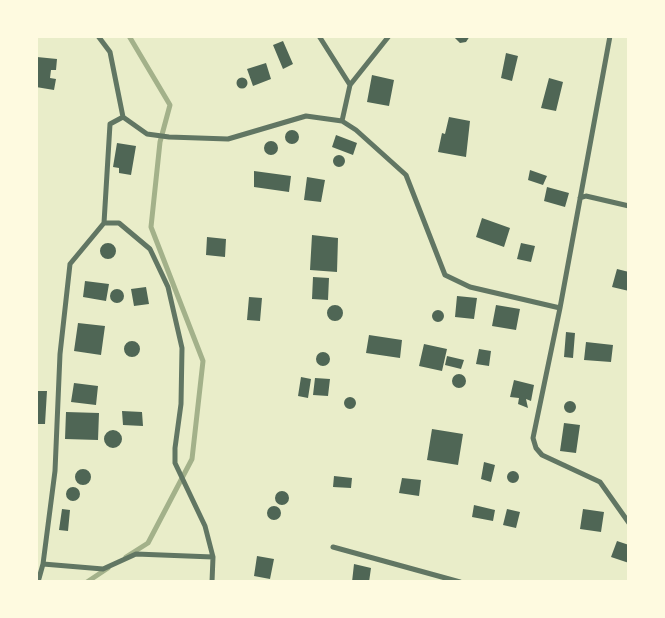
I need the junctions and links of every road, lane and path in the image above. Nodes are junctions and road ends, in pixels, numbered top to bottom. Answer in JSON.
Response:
{"nodes":[{"id":1,"x":98,"y":36,"type":"edge"},
{"id":2,"x":319,"y":36,"type":"edge"},
{"id":3,"x":389,"y":36,"type":"edge"},
{"id":4,"x":610,"y":36,"type":"edge"},
{"id":5,"x":350,"y":85,"type":"junction"},
{"id":6,"x":123,"y":117,"type":"junction"},
{"id":7,"x":342,"y":121,"type":"junction"},
{"id":8,"x":580,"y":198,"type":"junction"},
{"id":9,"x":629,"y":206,"type":"edge"},
{"id":10,"x":104,"y":223,"type":"junction"},
{"id":11,"x":560,"y":308,"type":"junction"},
{"id":12,"x":629,"y":523,"type":"edge"},
{"id":13,"x":332,"y":547,"type":"dead end"},
{"id":14,"x":213,"y":557,"type":"junction"},
{"id":15,"x":43,"y":564,"type":"junction"},
{"id":16,"x":38,"y":582,"type":"edge"},
{"id":17,"x":212,"y":582,"type":"edge"},
{"id":18,"x":460,"y":582,"type":"edge"}],
"edges":[{"from":1,"to":6,"type":"street"},
{"from":2,"to":5,"type":"street"},
{"from":3,"to":5,"type":"street"},
{"from":4,"to":8,"type":"street"},
{"from":5,"to":7,"type":"street"},
{"from":6,"to":7,"type":"street"},
{"from":6,"to":10,"type":"street"},
{"from":7,"to":11,"type":"street"},
{"from":8,"to":9,"type":"street"},
{"from":8,"to":11,"type":"street"},
{"from":10,"to":14,"type":"street"},
{"from":10,"to":15,"type":"street"},
{"from":11,"to":12,"type":"street"},
{"from":13,"to":18,"type":"street"},
{"from":14,"to":15,"type":"street"},
{"from":14,"to":17,"type":"street"},
{"from":15,"to":16,"type":"street"}]}
